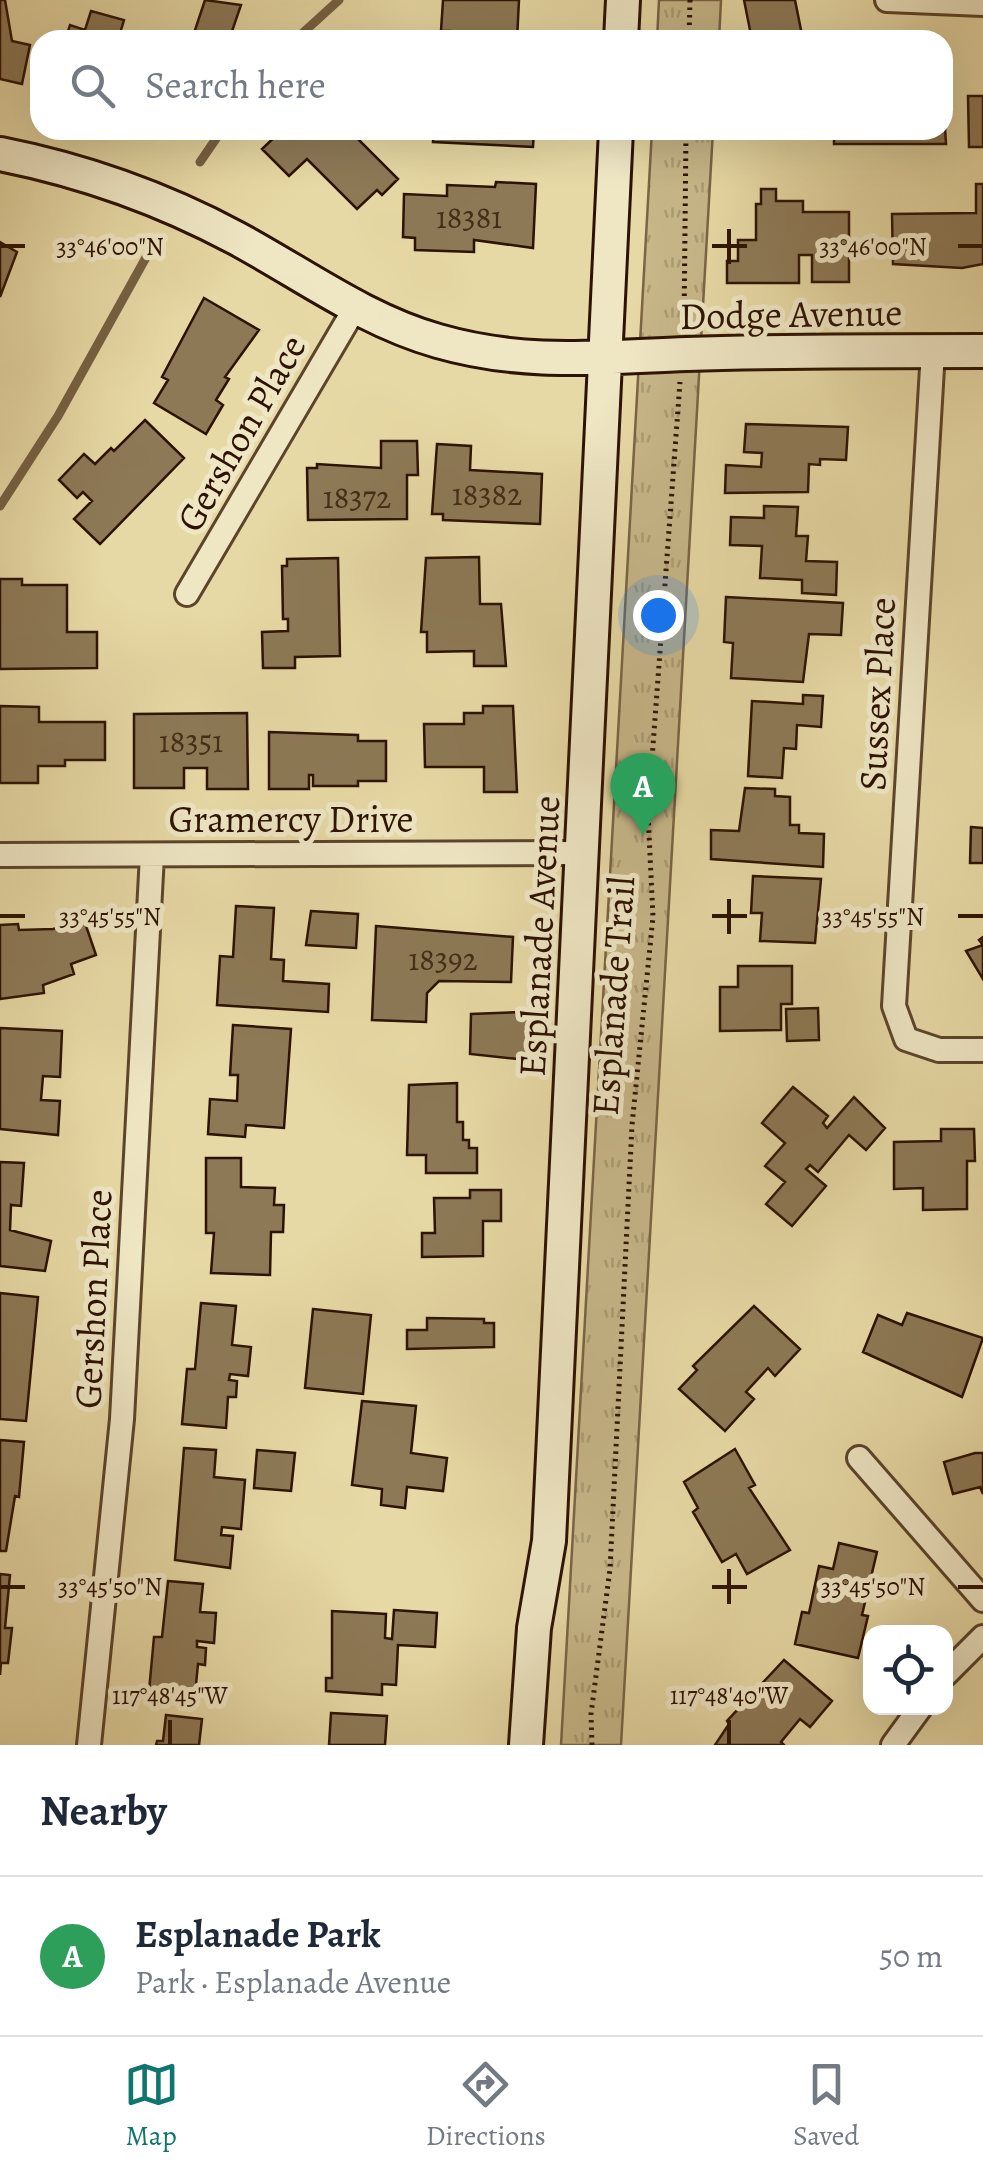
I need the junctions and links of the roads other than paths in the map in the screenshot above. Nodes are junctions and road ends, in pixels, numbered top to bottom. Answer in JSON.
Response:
{"nodes":[{"id":1,"x":623,"y":0,"type":"edge"},
{"id":2,"x":887,"y":2,"type":"edge"},
{"id":3,"x":983,"y":4,"type":"edge"},
{"id":4,"x":622,"y":30,"type":"edge"},
{"id":5,"x":615,"y":140,"type":"edge"},
{"id":6,"x":0,"y":154,"type":"edge"},
{"id":7,"x":356,"y":308,"type":"junction"},
{"id":8,"x":933,"y":351,"type":"junction"},
{"id":9,"x":983,"y":351,"type":"edge"},
{"id":10,"x":602,"y":361,"type":"junction"},
{"id":11,"x":187,"y":594,"type":"dead end"},
{"id":12,"x":583,"y":852,"type":"junction"},
{"id":13,"x":0,"y":855,"type":"edge"},
{"id":14,"x":152,"y":855,"type":"junction"},
{"id":15,"x":983,"y":1050,"type":"edge"},
{"id":16,"x":859,"y":1458,"type":"dead end"},
{"id":17,"x":983,"y":1600,"type":"edge"},
{"id":18,"x":983,"y":1637,"type":"edge"},
{"id":19,"x":953,"y":1667,"type":"edge"},
{"id":20,"x":915,"y":1715,"type":"edge"},
{"id":21,"x":89,"y":1745,"type":"edge"},
{"id":22,"x":526,"y":1745,"type":"edge"},
{"id":23,"x":894,"y":1745,"type":"edge"}],
"edges":[{"from":1,"to":4,"type":"street"},
{"from":2,"to":3,"type":"street"},
{"from":5,"to":10,"type":"street","name":"Esplanade Avenue"},
{"from":6,"to":7,"type":"street","name":"Dodge Avenue"},
{"from":7,"to":10,"type":"street","name":"Dodge Avenue"},
{"from":7,"to":11,"type":"street","name":"Gershon Place"},
{"from":8,"to":9,"type":"street","name":"Dodge Avenue"},
{"from":8,"to":10,"type":"street","name":"Dodge Avenue"},
{"from":8,"to":15,"type":"street","name":"Sussex Place"},
{"from":10,"to":12,"type":"street","name":"Esplanade Avenue"},
{"from":12,"to":14,"type":"street","name":"Gramercy Drive"},
{"from":12,"to":22,"type":"street","name":"Esplanade Avenue"},
{"from":13,"to":14,"type":"street","name":"Gramercy Drive"},
{"from":14,"to":21,"type":"street","name":"Gershon Place"},
{"from":16,"to":17,"type":"street"},
{"from":18,"to":19,"type":"street"},
{"from":20,"to":23,"type":"street"}]}
